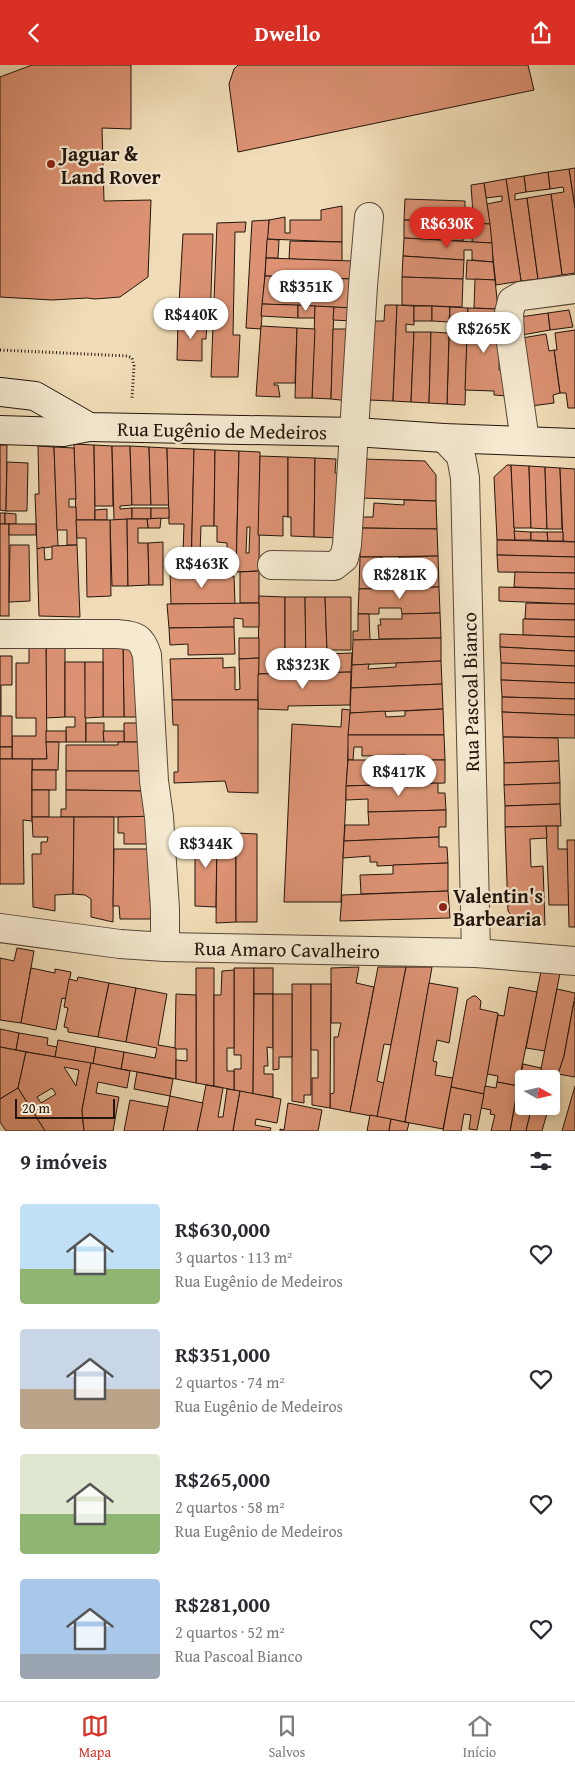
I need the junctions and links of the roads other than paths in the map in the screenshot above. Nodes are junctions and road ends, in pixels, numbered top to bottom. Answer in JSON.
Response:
{"nodes":[{"id":1,"x":369,"y":217,"type":"dead end"},
{"id":2,"x":575,"y":289,"type":"edge"},
{"id":3,"x":0,"y":392,"type":"edge"},
{"id":4,"x":89,"y":427,"type":"junction"},
{"id":5,"x":0,"y":430,"type":"edge"},
{"id":6,"x":355,"y":432,"type":"junction"},
{"id":7,"x":444,"y":439,"type":"junction"},
{"id":8,"x":525,"y":441,"type":"junction"},
{"id":9,"x":575,"y":443,"type":"edge"},
{"id":10,"x":272,"y":565,"type":"dead end"},
{"id":11,"x":0,"y":634,"type":"edge"},
{"id":12,"x":0,"y":928,"type":"edge"},
{"id":13,"x":165,"y":947,"type":"junction"},
{"id":14,"x":476,"y":953,"type":"junction"},
{"id":15,"x":575,"y":961,"type":"edge"}],
"edges":[{"from":1,"to":6,"type":"street","name":"Rua Eugênio de Medeiros"},
{"from":2,"to":8,"type":"street"},
{"from":3,"to":4,"type":"street","name":"Rua Eugênio de Medeiros"},
{"from":4,"to":5,"type":"street","name":"Rua Eugênio de Medeiros"},
{"from":4,"to":6,"type":"street","name":"Rua Eugênio de Medeiros"},
{"from":6,"to":7,"type":"street","name":"Rua Eugênio de Medeiros"},
{"from":6,"to":10,"type":"street","name":"Rua Eugênio de Medeiros"},
{"from":7,"to":8,"type":"street","name":"Rua Eugênio de Medeiros"},
{"from":7,"to":14,"type":"street","name":"Rua Pascoal Bianco"},
{"from":8,"to":9,"type":"street","name":"Rua Eugênio de Medeiros"},
{"from":11,"to":13,"type":"street"},
{"from":12,"to":13,"type":"street","name":"Rua Amaro Cavalheiro"},
{"from":13,"to":14,"type":"street","name":"Rua Amaro Cavalheiro"},
{"from":14,"to":15,"type":"street","name":"Rua Amaro Cavalheiro"}]}
